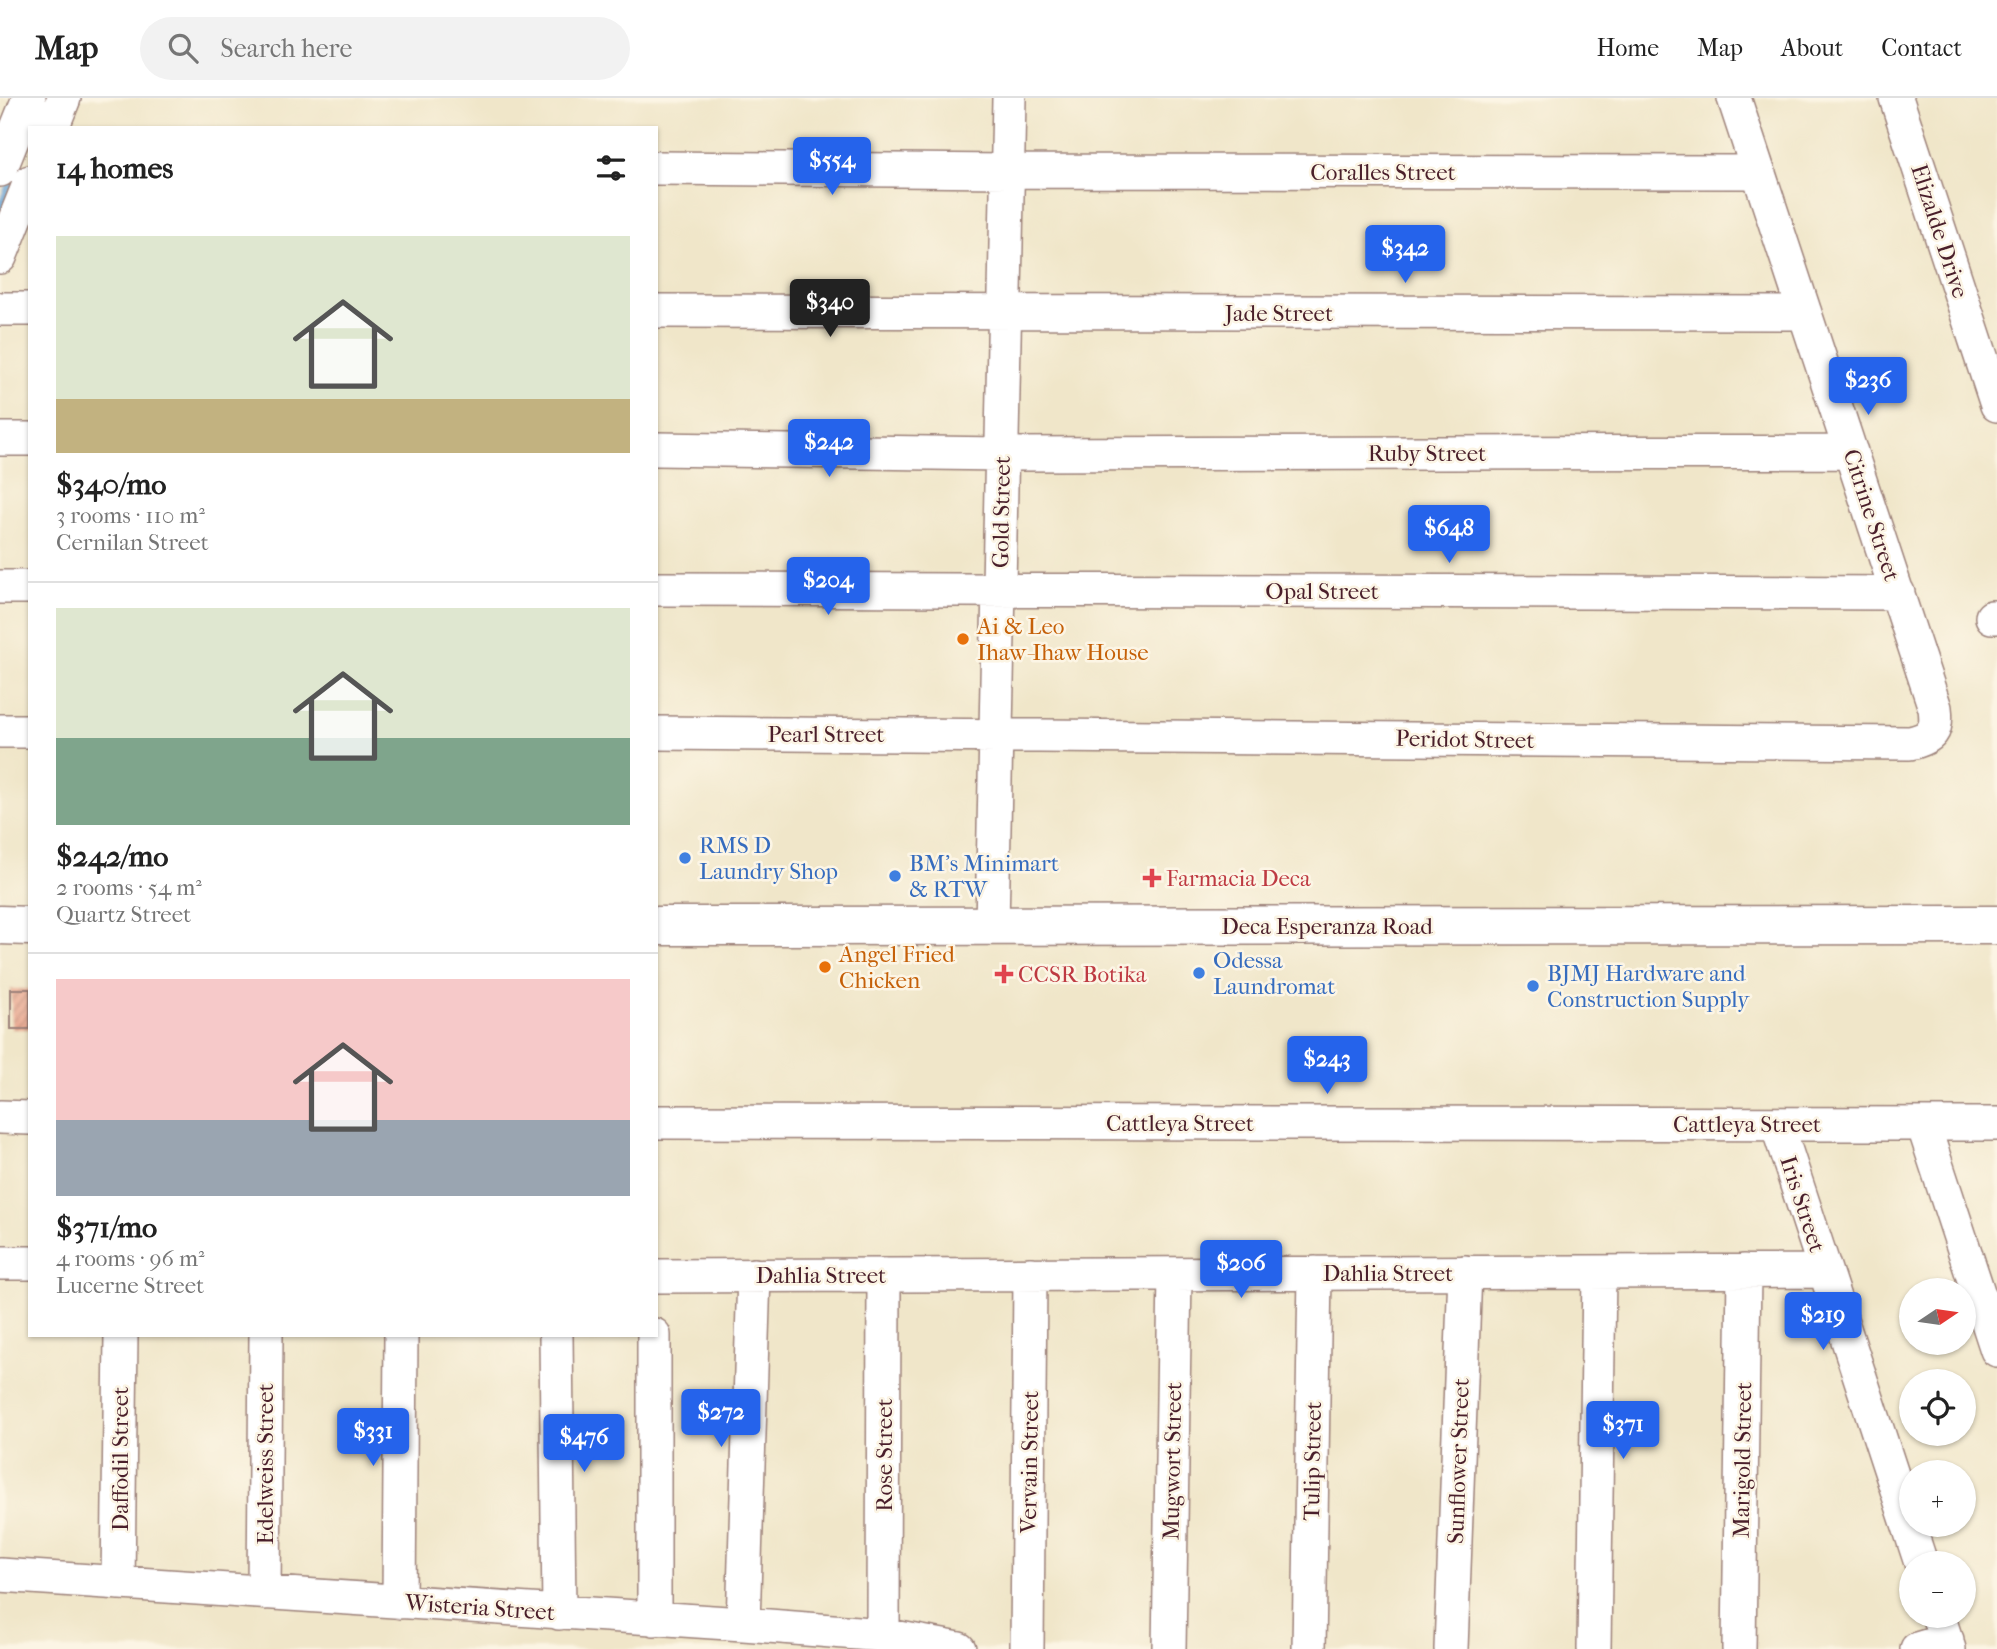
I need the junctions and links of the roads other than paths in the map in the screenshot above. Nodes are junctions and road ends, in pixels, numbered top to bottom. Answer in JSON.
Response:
{"nodes":[{"id":1,"x":29,"y":98,"type":"edge"},
{"id":2,"x":64,"y":98,"type":"edge"},
{"id":3,"x":1009,"y":98,"type":"edge"},
{"id":4,"x":1734,"y":98,"type":"edge"},
{"id":5,"x":1896,"y":98,"type":"edge"},
{"id":6,"x":53,"y":126,"type":"edge"},
{"id":7,"x":1,"y":164,"type":"edge"},
{"id":8,"x":658,"y":168,"type":"edge"},
{"id":9,"x":1007,"y":171,"type":"junction"},
{"id":10,"x":1759,"y":172,"type":"junction"},
{"id":11,"x":28,"y":188,"type":"edge"},
{"id":12,"x":0,"y":257,"type":"edge"},
{"id":13,"x":0,"y":309,"type":"edge"},
{"id":14,"x":28,"y":309,"type":"edge"},
{"id":15,"x":658,"y":311,"type":"edge"},
{"id":16,"x":1005,"y":312,"type":"junction"},
{"id":17,"x":1805,"y":313,"type":"junction"},
{"id":18,"x":1997,"y":405,"type":"edge"},
{"id":19,"x":0,"y":439,"type":"edge"},
{"id":20,"x":28,"y":439,"type":"edge"},
{"id":21,"x":658,"y":449,"type":"edge"},
{"id":22,"x":1851,"y":452,"type":"junction"},
{"id":23,"x":1002,"y":454,"type":"junction"},
{"id":24,"x":0,"y":587,"type":"edge"},
{"id":25,"x":28,"y":587,"type":"edge"},
{"id":26,"x":658,"y":589,"type":"edge"},
{"id":27,"x":999,"y":590,"type":"junction"},
{"id":28,"x":1898,"y":593,"type":"junction"},
{"id":29,"x":0,"y":731,"type":"edge"},
{"id":30,"x":28,"y":731,"type":"edge"},
{"id":31,"x":658,"y":733,"type":"edge"},
{"id":32,"x":1932,"y":733,"type":"joint"},
{"id":33,"x":996,"y":735,"type":"junction"},
{"id":34,"x":1997,"y":925,"type":"edge"},
{"id":35,"x":0,"y":926,"type":"edge"},
{"id":36,"x":28,"y":926,"type":"edge"},
{"id":37,"x":658,"y":926,"type":"edge"},
{"id":38,"x":992,"y":926,"type":"junction"},
{"id":39,"x":0,"y":1118,"type":"edge"},
{"id":40,"x":28,"y":1118,"type":"edge"},
{"id":41,"x":658,"y":1122,"type":"edge"},
{"id":42,"x":1777,"y":1124,"type":"junction"},
{"id":43,"x":1923,"y":1124,"type":"junction"},
{"id":44,"x":1997,"y":1124,"type":"edge"},
{"id":45,"x":0,"y":1263,"type":"edge"},
{"id":46,"x":28,"y":1263,"type":"edge"},
{"id":47,"x":1744,"y":1271,"type":"junction"},
{"id":48,"x":1825,"y":1271,"type":"junction"},
{"id":49,"x":1465,"y":1272,"type":"junction"},
{"id":50,"x":1599,"y":1272,"type":"junction"},
{"id":51,"x":1315,"y":1273,"type":"junction"},
{"id":52,"x":1030,"y":1274,"type":"junction"},
{"id":53,"x":1175,"y":1274,"type":"junction"},
{"id":54,"x":754,"y":1275,"type":"junction"},
{"id":55,"x":884,"y":1275,"type":"junction"},
{"id":56,"x":658,"y":1276,"type":"edge"},
{"id":57,"x":121,"y":1337,"type":"edge"},
{"id":58,"x":266,"y":1337,"type":"edge"},
{"id":59,"x":401,"y":1337,"type":"edge"},
{"id":60,"x":556,"y":1337,"type":"edge"},
{"id":61,"x":654,"y":1337,"type":"edge"},
{"id":62,"x":1997,"y":1350,"type":"edge"},
{"id":63,"x":1917,"y":1551,"type":"edge"},
{"id":64,"x":0,"y":1575,"type":"edge"},
{"id":65,"x":118,"y":1583,"type":"junction"},
{"id":66,"x":264,"y":1593,"type":"junction"},
{"id":67,"x":399,"y":1602,"type":"junction"},
{"id":68,"x":559,"y":1613,"type":"junction"},
{"id":69,"x":654,"y":1619,"type":"junction"},
{"id":70,"x":743,"y":1624,"type":"junction"},
{"id":71,"x":883,"y":1635,"type":"junction"},
{"id":72,"x":959,"y":1649,"type":"edge"},
{"id":73,"x":1027,"y":1649,"type":"edge"},
{"id":74,"x":1169,"y":1649,"type":"edge"},
{"id":75,"x":1309,"y":1649,"type":"edge"},
{"id":76,"x":1451,"y":1649,"type":"edge"},
{"id":77,"x":1594,"y":1649,"type":"edge"},
{"id":78,"x":1740,"y":1649,"type":"edge"}],
"edges":[{"from":1,"to":7,"type":"street"},
{"from":2,"to":6,"type":"street"},
{"from":3,"to":9,"type":"street","name":"Gold Street"},
{"from":4,"to":10,"type":"street","name":"Citrine Street"},
{"from":5,"to":18,"type":"street","name":"Elizalde Drive"},
{"from":8,"to":9,"type":"street","name":"Coralles Street"},
{"from":9,"to":10,"type":"street","name":"Coralles Street"},
{"from":9,"to":16,"type":"street","name":"Gold Street"},
{"from":10,"to":17,"type":"street","name":"Citrine Street"},
{"from":11,"to":12,"type":"street"},
{"from":13,"to":14,"type":"street"},
{"from":15,"to":16,"type":"street","name":"Jade Street"},
{"from":16,"to":17,"type":"street","name":"Jade Street"},
{"from":16,"to":23,"type":"street","name":"Gold Street"},
{"from":17,"to":22,"type":"street","name":"Citrine Street"},
{"from":19,"to":20,"type":"street"},
{"from":21,"to":23,"type":"street","name":"Ruby Street"},
{"from":22,"to":23,"type":"street","name":"Ruby Street"},
{"from":22,"to":28,"type":"street","name":"Citrine Street"},
{"from":23,"to":27,"type":"street","name":"Gold Street"},
{"from":24,"to":25,"type":"street"},
{"from":26,"to":27,"type":"street","name":"Opal Street"},
{"from":27,"to":28,"type":"street","name":"Opal Street"},
{"from":27,"to":33,"type":"street","name":"Gold Street"},
{"from":28,"to":32,"type":"street","name":"Citrine Street"},
{"from":29,"to":30,"type":"street"},
{"from":31,"to":33,"type":"street","name":"Pearl Street"},
{"from":32,"to":33,"type":"street","name":"Peridot Street"},
{"from":33,"to":38,"type":"street","name":"Gold Street"},
{"from":34,"to":38,"type":"street","name":"Deca Esperanza Road"},
{"from":35,"to":36,"type":"street"},
{"from":37,"to":38,"type":"street","name":"Deca Esperanza Road"},
{"from":39,"to":40,"type":"street"},
{"from":41,"to":42,"type":"street","name":"Cattleya Street"},
{"from":42,"to":43,"type":"street","name":"Cattleya Street"},
{"from":42,"to":48,"type":"street","name":"Iris Street"},
{"from":43,"to":44,"type":"street","name":"Cattleya Street"},
{"from":43,"to":62,"type":"street"},
{"from":45,"to":46,"type":"street"},
{"from":47,"to":48,"type":"street","name":"Dahlia Street"},
{"from":47,"to":50,"type":"street","name":"Dahlia Street"},
{"from":47,"to":78,"type":"street","name":"Marigold Street"},
{"from":48,"to":63,"type":"street","name":"Iris Street"},
{"from":49,"to":50,"type":"street","name":"Dahlia Street"},
{"from":49,"to":51,"type":"street","name":"Dahlia Street"},
{"from":49,"to":76,"type":"street","name":"Sunflower Street"},
{"from":50,"to":77,"type":"street"},
{"from":51,"to":53,"type":"street","name":"Dahlia Street"},
{"from":51,"to":75,"type":"street","name":"Tulip Street"},
{"from":52,"to":53,"type":"street","name":"Dahlia Street"},
{"from":52,"to":55,"type":"street","name":"Dahlia Street"},
{"from":52,"to":73,"type":"street","name":"Vervain Street"},
{"from":53,"to":74,"type":"street","name":"Mugwort Street"},
{"from":54,"to":55,"type":"street","name":"Dahlia Street"},
{"from":54,"to":56,"type":"street","name":"Dahlia Street"},
{"from":54,"to":70,"type":"street"},
{"from":55,"to":71,"type":"street","name":"Rose Street"},
{"from":57,"to":65,"type":"street","name":"Daffodil Street"},
{"from":58,"to":66,"type":"street","name":"Edelweiss Street"},
{"from":59,"to":67,"type":"street"},
{"from":60,"to":68,"type":"street"},
{"from":61,"to":69,"type":"street"},
{"from":64,"to":65,"type":"street","name":"Wisteria Street"},
{"from":65,"to":66,"type":"street","name":"Wisteria Street"},
{"from":66,"to":67,"type":"street","name":"Wisteria Street"},
{"from":67,"to":68,"type":"street","name":"Wisteria Street"},
{"from":68,"to":69,"type":"street","name":"Wisteria Street"},
{"from":69,"to":70,"type":"street","name":"Wisteria Street"},
{"from":70,"to":71,"type":"street","name":"Wisteria Street"},
{"from":71,"to":72,"type":"street","name":"Wisteria Street"}]}
